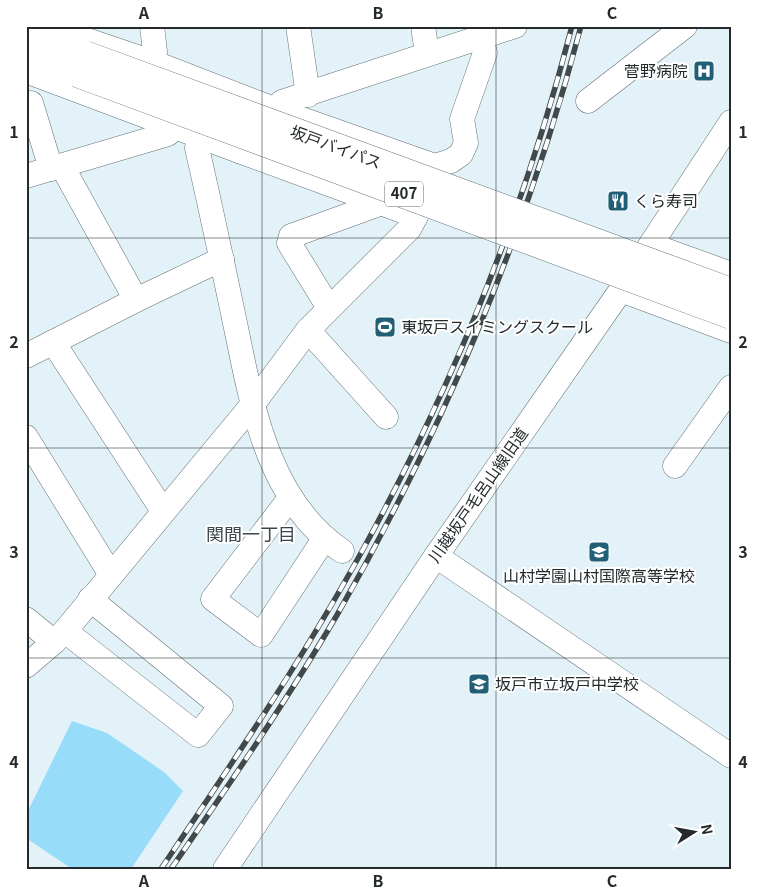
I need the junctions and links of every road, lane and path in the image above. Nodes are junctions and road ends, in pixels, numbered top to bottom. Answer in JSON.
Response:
{"nodes":[{"id":1,"x":46,"y":26,"type":"edge"},
{"id":2,"x":152,"y":26,"type":"edge"},
{"id":3,"x":298,"y":26,"type":"edge"},
{"id":4,"x":423,"y":26,"type":"edge"},
{"id":5,"x":515,"y":26,"type":"edge"},
{"id":6,"x":685,"y":26,"type":"edge"},
{"id":7,"x":26,"y":32,"type":"edge"},
{"id":8,"x":481,"y":37,"type":"junction"},
{"id":9,"x":427,"y":54,"type":"junction"},
{"id":10,"x":26,"y":56,"type":"edge"},
{"id":11,"x":152,"y":62,"type":"junction"},
{"id":12,"x":81,"y":64,"type":"junction"},
{"id":13,"x":26,"y":72,"type":"edge"},
{"id":14,"x":308,"y":95,"type":"junction"},
{"id":15,"x":588,"y":101,"type":"dead end"},
{"id":16,"x":26,"y":104,"type":"edge"},
{"id":17,"x":269,"y":108,"type":"junction"},
{"id":18,"x":172,"y":126,"type":"junction"},
{"id":19,"x":729,"y":131,"type":"edge"},
{"id":20,"x":201,"y":137,"type":"junction"},
{"id":21,"x":239,"y":151,"type":"junction"},
{"id":22,"x":435,"y":166,"type":"junction"},
{"id":23,"x":57,"y":167,"type":"junction"},
{"id":24,"x":26,"y":176,"type":"edge"},
{"id":25,"x":382,"y":203,"type":"junction"},
{"id":26,"x":416,"y":216,"type":"junction"},
{"id":27,"x":651,"y":245,"type":"junction"},
{"id":28,"x":222,"y":259,"type":"junction"},
{"id":29,"x":731,"y":274,"type":"edge"},
{"id":30,"x":621,"y":290,"type":"junction"},
{"id":31,"x":731,"y":292,"type":"edge"},
{"id":32,"x":136,"y":300,"type":"junction"},
{"id":33,"x":329,"y":308,"type":"junction"},
{"id":34,"x":731,"y":315,"type":"edge"},
{"id":35,"x":308,"y":330,"type":"junction"},
{"id":36,"x":731,"y":330,"type":"edge"},
{"id":37,"x":53,"y":342,"type":"junction"},
{"id":38,"x":26,"y":356,"type":"edge"},
{"id":39,"x":731,"y":387,"type":"edge"},
{"id":40,"x":252,"y":404,"type":"junction"},
{"id":41,"x":386,"y":417,"type":"dead end"},
{"id":42,"x":26,"y":437,"type":"edge"},
{"id":43,"x":675,"y":466,"type":"dead end"},
{"id":44,"x":290,"y":498,"type":"junction"},
{"id":45,"x":163,"y":511,"type":"junction"},
{"id":46,"x":436,"y":556,"type":"junction"},
{"id":47,"x":112,"y":573,"type":"junction"},
{"id":48,"x":90,"y":599,"type":"junction"},
{"id":49,"x":26,"y":619,"type":"edge"},
{"id":50,"x":59,"y":637,"type":"junction"},
{"id":51,"x":26,"y":666,"type":"edge"},
{"id":52,"x":731,"y":756,"type":"edge"},
{"id":53,"x":225,"y":869,"type":"edge"}],
"edges":[{"from":1,"to":11,"type":"street"},
{"from":2,"to":11,"type":"street"},
{"from":3,"to":14,"type":"street"},
{"from":4,"to":9,"type":"street"},
{"from":5,"to":8,"type":"street"},
{"from":6,"to":15,"type":"street"},
{"from":7,"to":12,"type":"highway","name":"坂戸バイパス","number":"407"},
{"from":8,"to":9,"type":"street"},
{"from":8,"to":22,"type":"street"},
{"from":9,"to":14,"type":"street"},
{"from":10,"to":12,"type":"highway","name":"坂戸バイパス","number":"407"},
{"from":11,"to":17,"type":"street"},
{"from":12,"to":31,"type":"highway","name":"坂戸バイパス","number":"407","bridge":true},
{"from":12,"to":34,"type":"highway","name":"坂戸バイパス","number":"407","bridge":true},
{"from":13,"to":18,"type":"street"},
{"from":14,"to":17,"type":"street"},
{"from":16,"to":23,"type":"street"},
{"from":17,"to":21,"type":"street"},
{"from":17,"to":22,"type":"street"},
{"from":18,"to":20,"type":"street"},
{"from":18,"to":23,"type":"street"},
{"from":19,"to":27,"type":"street","name":"川越坂戸毛呂山線旧道"},
{"from":20,"to":21,"type":"street"},
{"from":20,"to":28,"type":"street"},
{"from":21,"to":25,"type":"street"},
{"from":22,"to":26,"type":"street"},
{"from":23,"to":24,"type":"street"},
{"from":23,"to":32,"type":"street"},
{"from":25,"to":26,"type":"street"},
{"from":25,"to":33,"type":"street"},
{"from":26,"to":33,"type":"street"},
{"from":27,"to":29,"type":"street"},
{"from":27,"to":30,"type":"street","name":"川越坂戸毛呂山線旧道"},
{"from":28,"to":32,"type":"street"},
{"from":28,"to":40,"type":"street"},
{"from":30,"to":36,"type":"street"},
{"from":30,"to":46,"type":"street","name":"川越坂戸毛呂山線旧道"},
{"from":32,"to":37,"type":"street"},
{"from":33,"to":35,"type":"street"},
{"from":35,"to":40,"type":"street"},
{"from":35,"to":41,"type":"street"},
{"from":37,"to":38,"type":"street"},
{"from":37,"to":45,"type":"street"},
{"from":39,"to":43,"type":"street"},
{"from":40,"to":44,"type":"street"},
{"from":40,"to":45,"type":"street"},
{"from":42,"to":47,"type":"street"},
{"from":44,"to":44,"type":"street"},
{"from":45,"to":47,"type":"street"},
{"from":46,"to":52,"type":"street"},
{"from":46,"to":53,"type":"street","name":"川越坂戸毛呂山線旧道"},
{"from":47,"to":48,"type":"street"},
{"from":48,"to":50,"type":"street"},
{"from":48,"to":50,"type":"street"},
{"from":49,"to":50,"type":"street"},
{"from":50,"to":51,"type":"street"}]}
